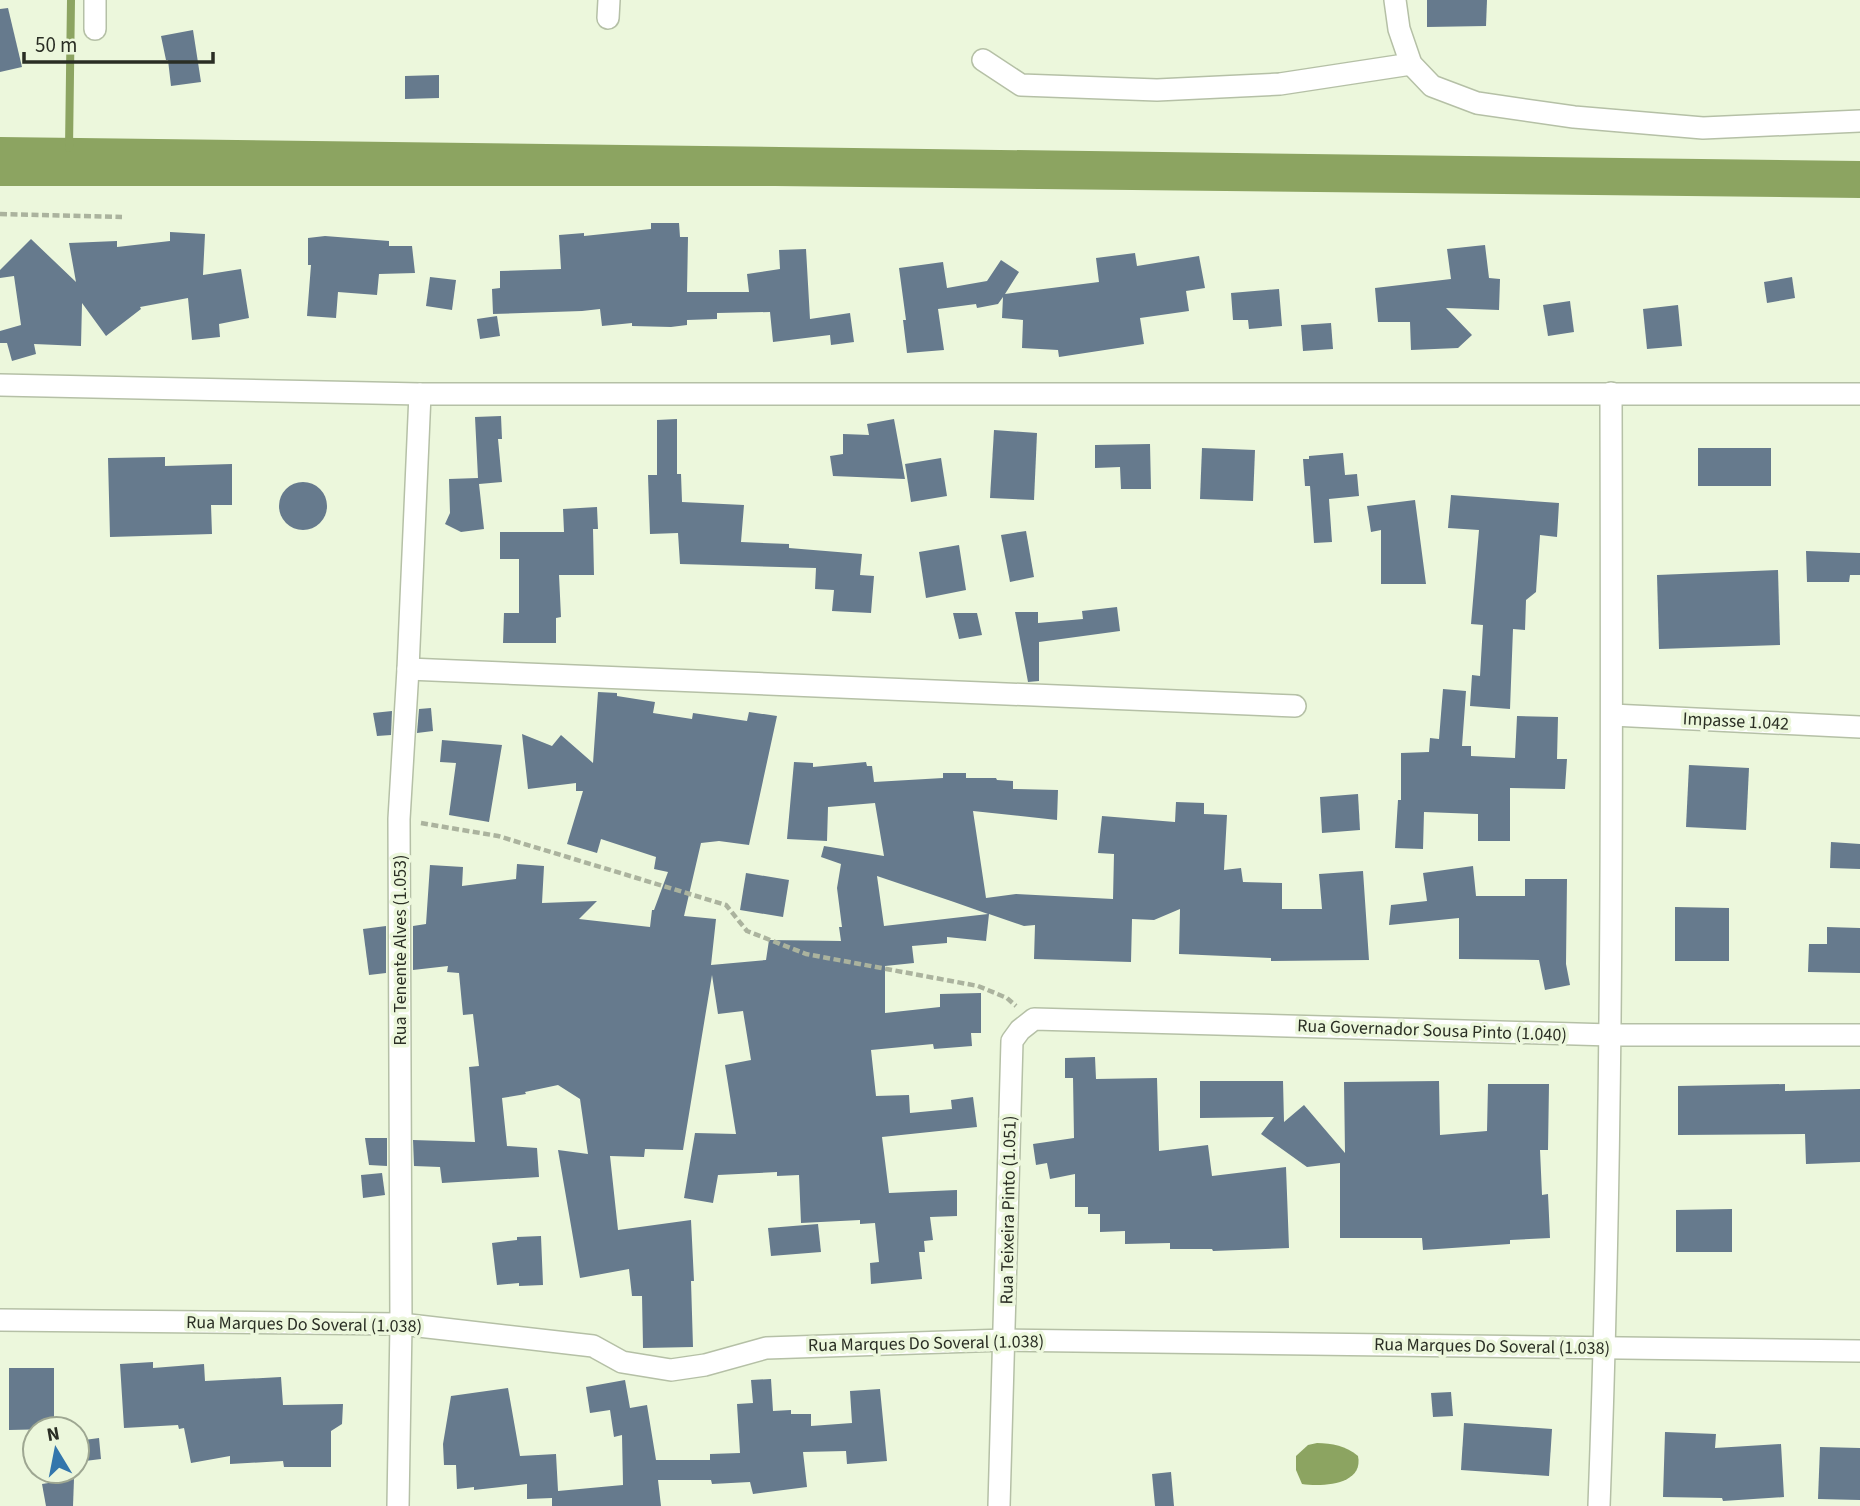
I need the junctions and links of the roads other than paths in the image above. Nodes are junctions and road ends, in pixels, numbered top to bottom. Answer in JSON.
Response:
{"nodes":[{"id":1,"x":95,"y":0,"type":"edge"},
{"id":2,"x":1395,"y":0,"type":"edge"},
{"id":3,"x":95,"y":29,"type":"dead end"},
{"id":4,"x":983,"y":60,"type":"dead end"},
{"id":5,"x":1411,"y":64,"type":"junction"},
{"id":6,"x":1860,"y":121,"type":"edge"},
{"id":7,"x":0,"y":385,"type":"edge"},
{"id":8,"x":1611,"y":393,"type":"junction"},
{"id":9,"x":420,"y":394,"type":"junction"},
{"id":10,"x":1860,"y":394,"type":"edge"},
{"id":11,"x":408,"y":669,"type":"junction"},
{"id":12,"x":1295,"y":706,"type":"dead end"},
{"id":13,"x":1612,"y":715,"type":"junction"},
{"id":14,"x":1860,"y":727,"type":"edge"},
{"id":15,"x":1611,"y":1035,"type":"junction"},
{"id":16,"x":1860,"y":1035,"type":"edge"},
{"id":17,"x":1012,"y":1041,"type":"joint"},
{"id":18,"x":0,"y":1320,"type":"edge"},
{"id":19,"x":401,"y":1324,"type":"junction"},
{"id":20,"x":1005,"y":1340,"type":"junction"},
{"id":21,"x":1605,"y":1348,"type":"junction"},
{"id":22,"x":1860,"y":1352,"type":"edge"},
{"id":23,"x":398,"y":1506,"type":"edge"},
{"id":24,"x":999,"y":1506,"type":"edge"},
{"id":25,"x":1598,"y":1506,"type":"edge"}],
"edges":[{"from":1,"to":3,"type":"street"},
{"from":2,"to":5,"type":"street"},
{"from":4,"to":5,"type":"street"},
{"from":5,"to":6,"type":"street"},
{"from":7,"to":9,"type":"street"},
{"from":8,"to":9,"type":"street"},
{"from":8,"to":10,"type":"street"},
{"from":8,"to":13,"type":"street"},
{"from":9,"to":11,"type":"street","name":"Rua Tenente Alves (1.053)"},
{"from":11,"to":12,"type":"street"},
{"from":11,"to":19,"type":"street","name":"Rua Tenente Alves (1.053)"},
{"from":13,"to":14,"type":"street","name":"Impasse 1.042"},
{"from":13,"to":15,"type":"street"},
{"from":15,"to":16,"type":"street","name":"Rua Governador Sousa Pinto (1.040)"},
{"from":15,"to":17,"type":"street","name":"Rua Governador Sousa Pinto (1.040)"},
{"from":15,"to":21,"type":"street"},
{"from":17,"to":20,"type":"street","name":"Rua Teixeira Pinto (1.051)"},
{"from":18,"to":19,"type":"street","name":"Rua Marques Do Soveral (1.038)"},
{"from":19,"to":20,"type":"street","name":"Rua Marques Do Soveral (1.038)"},
{"from":19,"to":23,"type":"street","name":"Rua Tenente Alves (1.053)"},
{"from":20,"to":21,"type":"street","name":"Rua Marques Do Soveral (1.038)"},
{"from":20,"to":24,"type":"street","name":"Rua Teixeira Pinto (1.051)"},
{"from":21,"to":22,"type":"street","name":"Rua Marques Do Soveral (1.038)"},
{"from":21,"to":25,"type":"street"}]}
